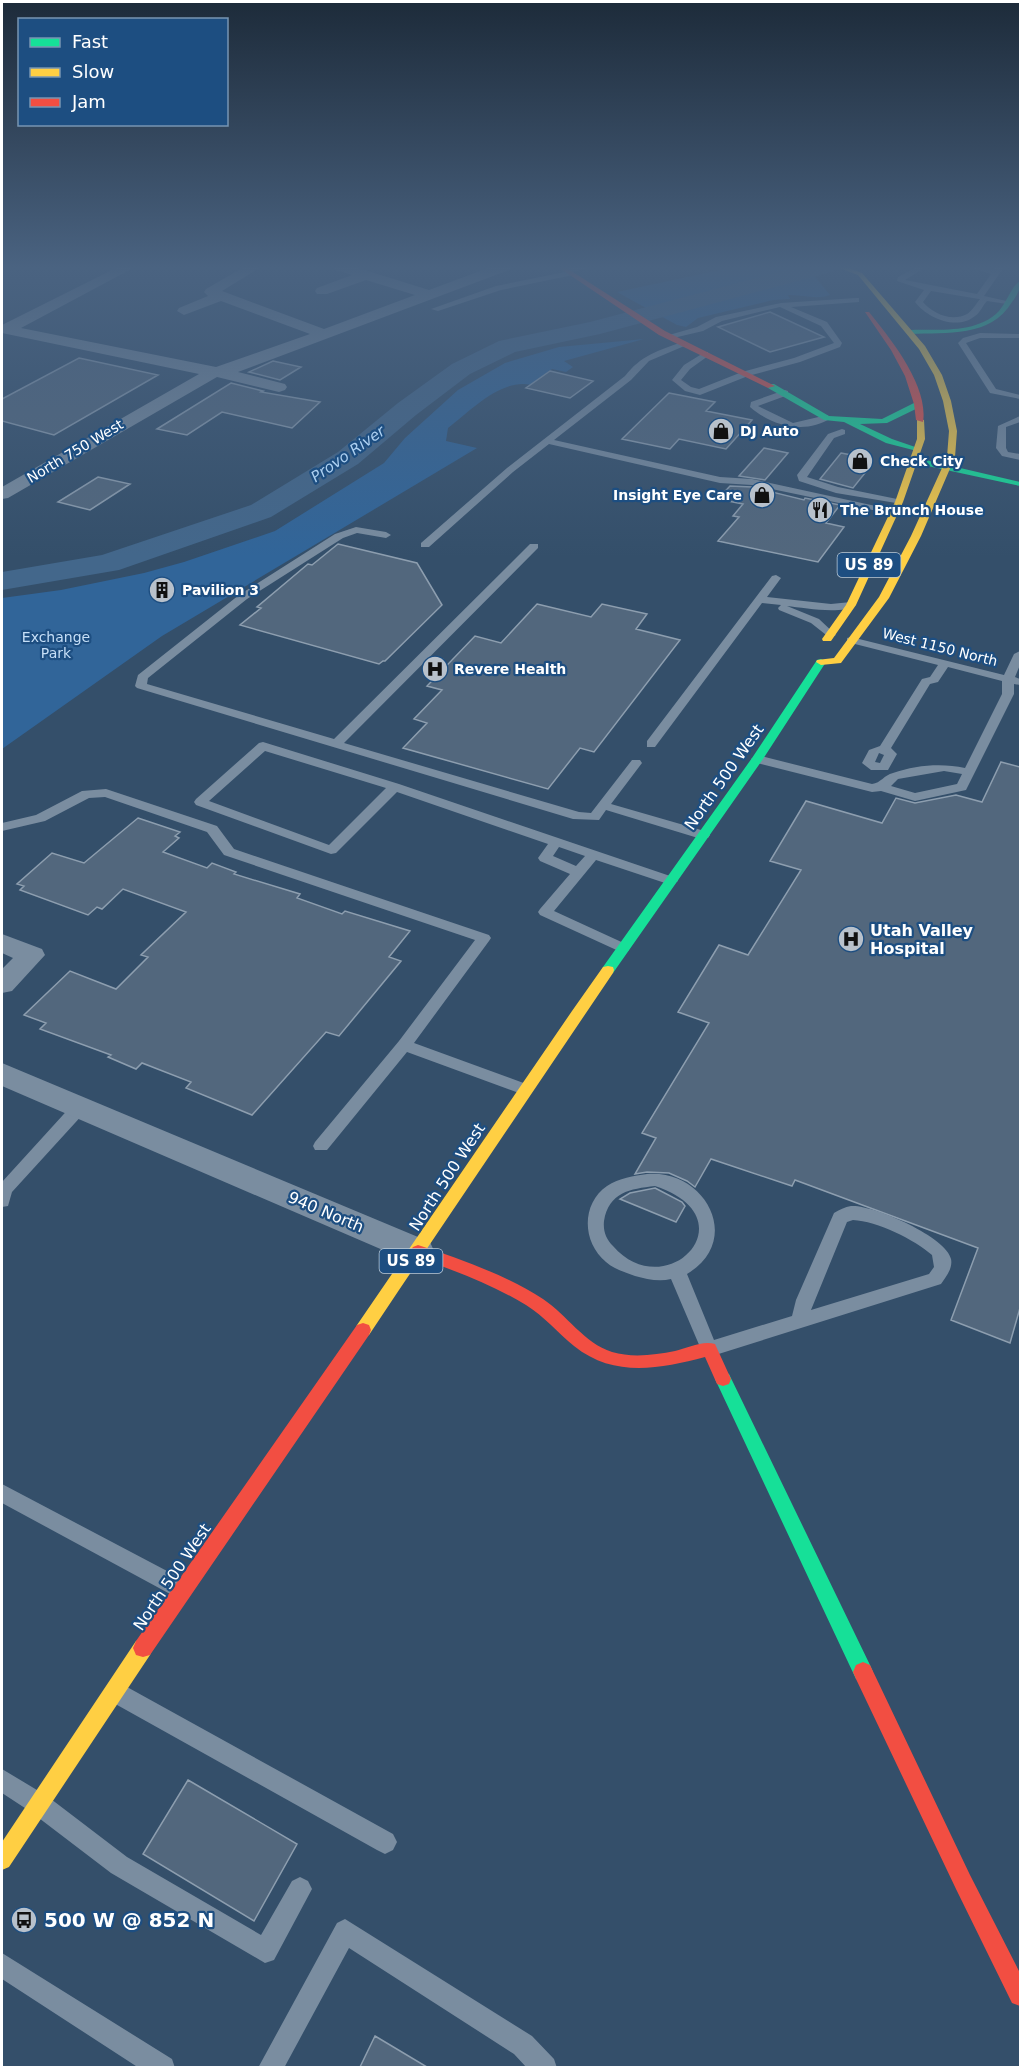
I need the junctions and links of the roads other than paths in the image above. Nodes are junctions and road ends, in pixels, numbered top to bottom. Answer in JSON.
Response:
{"nodes":[{"id":1,"x":167,"y":364,"type":"edge"},
{"id":2,"x":246,"y":364,"type":"edge"},
{"id":3,"x":639,"y":364,"type":"edge"},
{"id":4,"x":692,"y":364,"type":"edge"},
{"id":5,"x":724,"y":364,"type":"edge"},
{"id":6,"x":784,"y":364,"type":"edge"},
{"id":7,"x":903,"y":364,"type":"edge"},
{"id":8,"x":931,"y":364,"type":"edge"},
{"id":9,"x":975,"y":364,"type":"edge"},
{"id":10,"x":212,"y":373,"type":"junction"},
{"id":11,"x":745,"y":374,"type":"junction"},
{"id":12,"x":279,"y":387,"type":"dead end"},
{"id":13,"x":785,"y":393,"type":"junction"},
{"id":14,"x":1020,"y":397,"type":"edge"},
{"id":15,"x":918,"y":404,"type":"junction"},
{"id":16,"x":827,"y":418,"type":"junction"},
{"id":17,"x":1020,"y":419,"type":"edge"},
{"id":18,"x":844,"y":426,"type":"junction"},
{"id":19,"x":547,"y":441,"type":"junction"},
{"id":20,"x":915,"y":455,"type":"junction"},
{"id":21,"x":1020,"y":457,"type":"edge"},
{"id":22,"x":948,"y":463,"type":"junction"},
{"id":23,"x":1020,"y":472,"type":"edge"},
{"id":24,"x":1020,"y":484,"type":"edge"},
{"id":25,"x":2,"y":494,"type":"edge"},
{"id":26,"x":896,"y":507,"type":"junction"},
{"id":27,"x":386,"y":535,"type":"dead end"},
{"id":28,"x":425,"y":545,"type":"dead end"},
{"id":29,"x":534,"y":546,"type":"dead end"},
{"id":30,"x":776,"y":578,"type":"dead end"},
{"id":31,"x":760,"y":600,"type":"junction"},
{"id":32,"x":851,"y":605,"type":"junction"},
{"id":33,"x":830,"y":635,"type":"junction"},
{"id":34,"x":851,"y":640,"type":"junction"},
{"id":35,"x":1020,"y":654,"type":"edge"},
{"id":36,"x":928,"y":659,"type":"junction"},
{"id":37,"x":821,"y":662,"type":"junction"},
{"id":38,"x":944,"y":664,"type":"junction"},
{"id":39,"x":926,"y":681,"type":"junction"},
{"id":40,"x":1014,"y":681,"type":"edge"},
{"id":41,"x":336,"y":744,"type":"junction"},
{"id":42,"x":651,"y":744,"type":"dead end"},
{"id":43,"x":757,"y":759,"type":"junction"},
{"id":44,"x":636,"y":763,"type":"dead end"},
{"id":45,"x":969,"y":772,"type":"junction"},
{"id":46,"x":863,"y":786,"type":"junction"},
{"id":47,"x":395,"y":787,"type":"junction"},
{"id":48,"x":882,"y":787,"type":"junction"},
{"id":49,"x":602,"y":805,"type":"junction"},
{"id":50,"x":2,"y":827,"type":"edge"},
{"id":51,"x":703,"y":835,"type":"junction"},
{"id":52,"x":557,"y":841,"type":"junction"},
{"id":53,"x":594,"y":854,"type":"junction"},
{"id":54,"x":578,"y":872,"type":"junction"},
{"id":55,"x":671,"y":881,"type":"junction"},
{"id":56,"x":2,"y":943,"type":"edge"},
{"id":57,"x":623,"y":948,"type":"junction"},
{"id":58,"x":2,"y":984,"type":"edge"},
{"id":59,"x":404,"y":1045,"type":"junction"},
{"id":60,"x":2,"y":1074,"type":"edge"},
{"id":61,"x":524,"y":1089,"type":"junction"},
{"id":62,"x":79,"y":1108,"type":"junction"},
{"id":63,"x":321,"y":1146,"type":"dead end"},
{"id":64,"x":2,"y":1201,"type":"edge"},
{"id":65,"x":418,"y":1251,"type":"junction"},
{"id":66,"x":677,"y":1272,"type":"junction"},
{"id":67,"x":800,"y":1320,"type":"junction"},
{"id":68,"x":709,"y":1349,"type":"junction"},
{"id":69,"x":2,"y":1493,"type":"edge"},
{"id":70,"x":182,"y":1590,"type":"junction"},
{"id":71,"x":114,"y":1691,"type":"junction"},
{"id":72,"x":2,"y":1780,"type":"edge"},
{"id":73,"x":39,"y":1804,"type":"junction"},
{"id":74,"x":385,"y":1842,"type":"dead end"},
{"id":75,"x":2,"y":1860,"type":"edge"},
{"id":76,"x":300,"y":1889,"type":"dead end"},
{"id":77,"x":2,"y":1965,"type":"edge"},
{"id":78,"x":1020,"y":1995,"type":"edge"},
{"id":79,"x":163,"y":2067,"type":"edge"},
{"id":80,"x":270,"y":2067,"type":"edge"},
{"id":81,"x":545,"y":2067,"type":"edge"}],
"edges":[{"from":1,"to":10,"type":"street"},
{"from":2,"to":10,"type":"street"},
{"from":3,"to":19,"type":"lane"},
{"from":4,"to":11,"type":"lane"},
{"from":5,"to":11,"type":"main road"},
{"from":6,"to":11,"type":"lane"},
{"from":7,"to":15,"type":"main road","number":"US 89"},
{"from":8,"to":22,"type":"main road","number":"US 89"},
{"from":9,"to":14,"type":"lane"},
{"from":10,"to":12,"type":"street"},
{"from":10,"to":25,"type":"street","name":"North 750 West"},
{"from":11,"to":13,"type":"main road"},
{"from":13,"to":16,"type":"main road"},
{"from":13,"to":16,"type":"lane"},
{"from":15,"to":18,"type":"main road"},
{"from":15,"to":20,"type":"main road","number":"US 89"},
{"from":16,"to":18,"type":"main road"},
{"from":17,"to":21,"type":"lane"},
{"from":18,"to":20,"type":"main road"},
{"from":18,"to":26,"type":"lane"},
{"from":19,"to":26,"type":"lane"},
{"from":19,"to":28,"type":"lane"},
{"from":20,"to":22,"type":"main road"},
{"from":20,"to":26,"type":"main road","name":"North 500 West","number":"US 89"},
{"from":22,"to":23,"type":"main road"},
{"from":22,"to":24,"type":"main road"},
{"from":22,"to":34,"type":"main road","name":"North 500 West","number":"US 89"},
{"from":26,"to":32,"type":"main road","name":"North 500 West","number":"US 89"},
{"from":27,"to":41,"type":"lane"},
{"from":29,"to":41,"type":"lane"},
{"from":30,"to":31,"type":"lane"},
{"from":31,"to":32,"type":"lane"},
{"from":31,"to":33,"type":"lane"},
{"from":31,"to":42,"type":"lane"},
{"from":32,"to":33,"type":"main road","name":"North 500 West","number":"US 89"},
{"from":33,"to":37,"type":"main road","name":"North 500 West","number":"US 89"},
{"from":34,"to":36,"type":"lane","name":"West 1150 North"},
{"from":34,"to":37,"type":"main road","name":"North 500 West","number":"US 89"},
{"from":35,"to":40,"type":"lane"},
{"from":36,"to":38,"type":"lane","name":"West 1150 North"},
{"from":36,"to":39,"type":"lane"},
{"from":37,"to":43,"type":"main road","name":"North 500 West","number":"US 89"},
{"from":38,"to":39,"type":"lane"},
{"from":38,"to":40,"type":"lane","name":"West 1150 North"},
{"from":39,"to":46,"type":"lane"},
{"from":40,"to":45,"type":"lane"},
{"from":41,"to":49,"type":"lane"},
{"from":43,"to":46,"type":"lane"},
{"from":43,"to":51,"type":"main road","name":"North 500 West","number":"US 89"},
{"from":44,"to":49,"type":"lane"},
{"from":45,"to":48,"type":"lane"},
{"from":45,"to":48,"type":"lane"},
{"from":46,"to":48,"type":"lane"},
{"from":47,"to":47,"type":"lane"},
{"from":47,"to":52,"type":"lane"},
{"from":49,"to":51,"type":"lane"},
{"from":50,"to":59,"type":"lane"},
{"from":51,"to":55,"type":"main road","name":"North 500 West","number":"US 89"},
{"from":52,"to":53,"type":"lane"},
{"from":52,"to":54,"type":"lane"},
{"from":53,"to":54,"type":"lane"},
{"from":53,"to":55,"type":"lane"},
{"from":54,"to":57,"type":"lane"},
{"from":55,"to":57,"type":"main road","name":"North 500 West","number":"US 89"},
{"from":56,"to":58,"type":"street"},
{"from":57,"to":61,"type":"main road","name":"North 500 West","number":"US 89"},
{"from":59,"to":61,"type":"lane"},
{"from":59,"to":63,"type":"lane"},
{"from":60,"to":62,"type":"street","name":"940 North"},
{"from":61,"to":65,"type":"main road","name":"North 500 West","number":"US 89"},
{"from":62,"to":64,"type":"lane"},
{"from":62,"to":65,"type":"street","name":"940 North"},
{"from":65,"to":68,"type":"main road","name":"940 North"},
{"from":65,"to":70,"type":"main road","name":"North 500 West","number":"US 89"},
{"from":66,"to":66,"type":"lane"},
{"from":66,"to":68,"type":"lane"},
{"from":67,"to":67,"type":"lane"},
{"from":67,"to":68,"type":"lane"},
{"from":68,"to":78,"type":"main road"},
{"from":69,"to":70,"type":"lane"},
{"from":70,"to":71,"type":"main road","name":"North 500 West","number":"US 89"},
{"from":71,"to":73,"type":"main road","name":"North 500 West","number":"US 89"},
{"from":71,"to":74,"type":"lane"},
{"from":72,"to":73,"type":"lane"},
{"from":73,"to":75,"type":"main road","name":"North 500 West","number":"US 89"},
{"from":73,"to":76,"type":"lane"},
{"from":77,"to":79,"type":"lane"},
{"from":80,"to":81,"type":"lane"}]}
